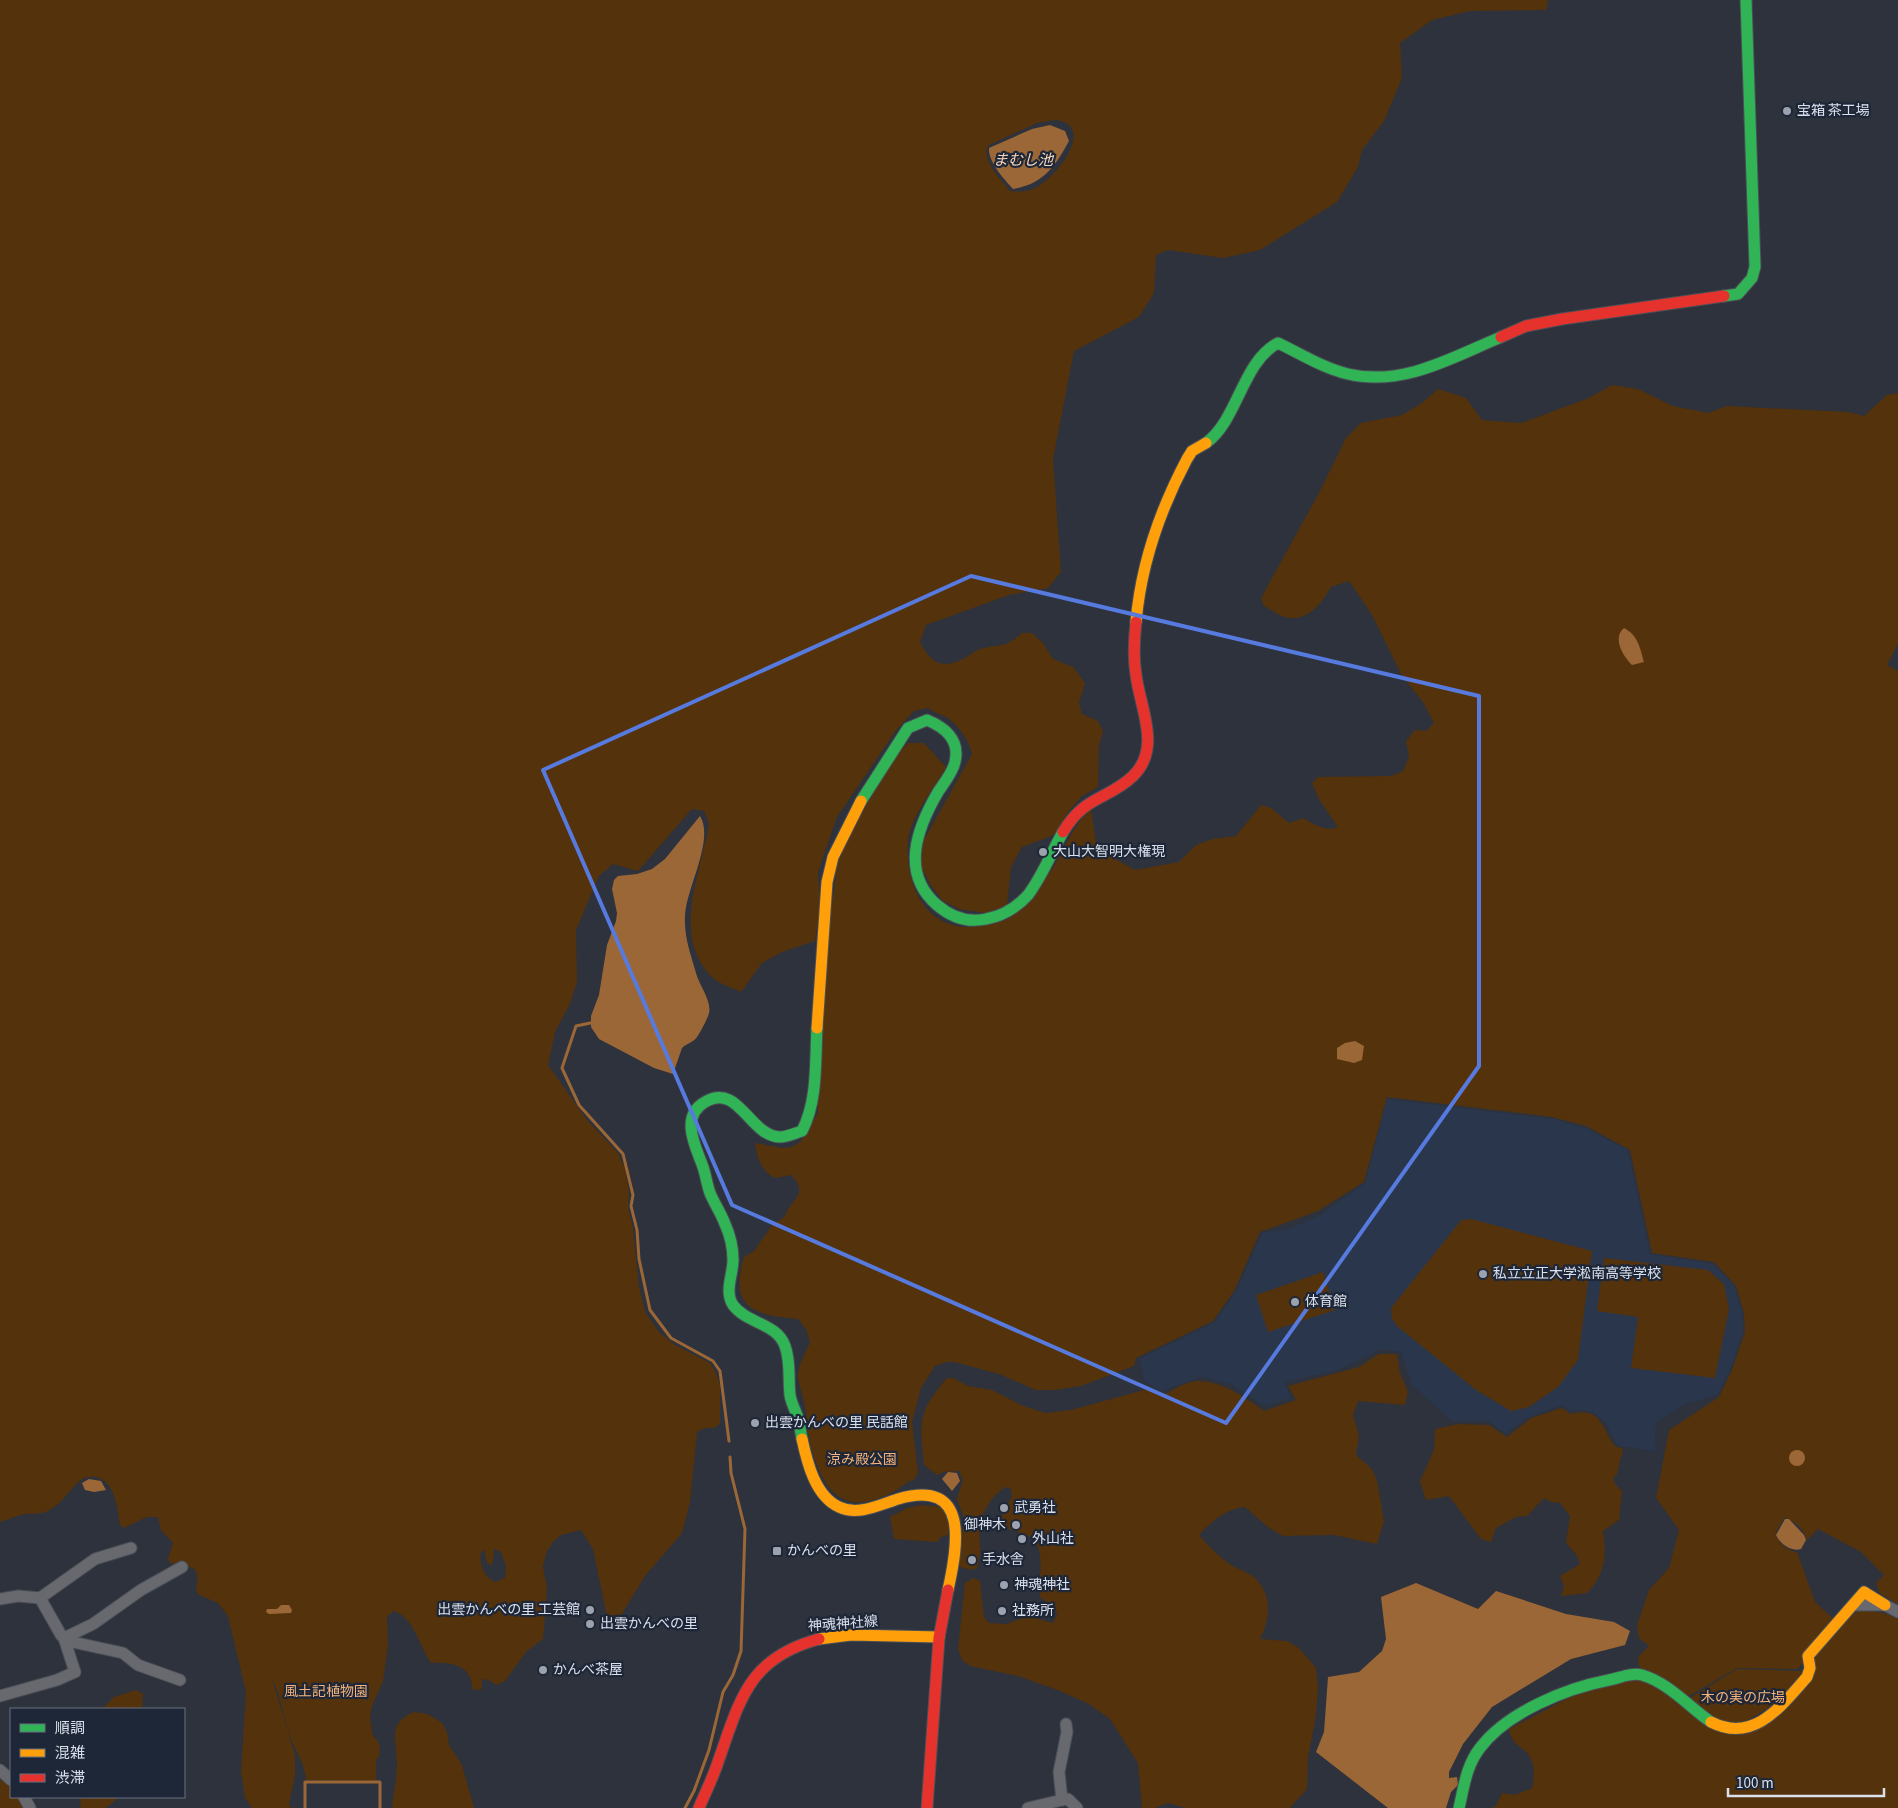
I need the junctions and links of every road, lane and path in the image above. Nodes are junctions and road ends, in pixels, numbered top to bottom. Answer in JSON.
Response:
{"nodes":[{"id":1,"x":1746,"y":0,"type":"edge"},
{"id":2,"x":131,"y":1548,"type":"dead end"},
{"id":3,"x":182,"y":1567,"type":"dead end"},
{"id":4,"x":40,"y":1598,"type":"junction"},
{"id":5,"x":0,"y":1599,"type":"edge"},
{"id":6,"x":1898,"y":1612,"type":"edge"},
{"id":7,"x":939,"y":1637,"type":"junction"},
{"id":8,"x":64,"y":1638,"type":"junction"},
{"id":9,"x":180,"y":1680,"type":"dead end"},
{"id":10,"x":0,"y":1696,"type":"edge"},
{"id":11,"x":1066,"y":1724,"type":"dead end"},
{"id":12,"x":0,"y":1770,"type":"edge"},
{"id":13,"x":10,"y":1779,"type":"edge"},
{"id":14,"x":1062,"y":1800,"type":"junction"},
{"id":15,"x":699,"y":1808,"type":"edge"},
{"id":16,"x":927,"y":1808,"type":"edge"},
{"id":17,"x":1028,"y":1808,"type":"edge"},
{"id":18,"x":1077,"y":1808,"type":"edge"},
{"id":19,"x":1459,"y":1808,"type":"edge"}],
"edges":[{"from":1,"to":7,"type":"street"},
{"from":2,"to":4,"type":"street"},
{"from":3,"to":8,"type":"street"},
{"from":4,"to":5,"type":"street"},
{"from":4,"to":8,"type":"street"},
{"from":6,"to":19,"type":"street"},
{"from":7,"to":15,"type":"street","name":"神魂神社線"},
{"from":7,"to":16,"type":"street"},
{"from":8,"to":9,"type":"street"},
{"from":8,"to":10,"type":"street"},
{"from":11,"to":14,"type":"street"},
{"from":12,"to":13,"type":"street"},
{"from":14,"to":17,"type":"street"},
{"from":14,"to":18,"type":"street"}]}
